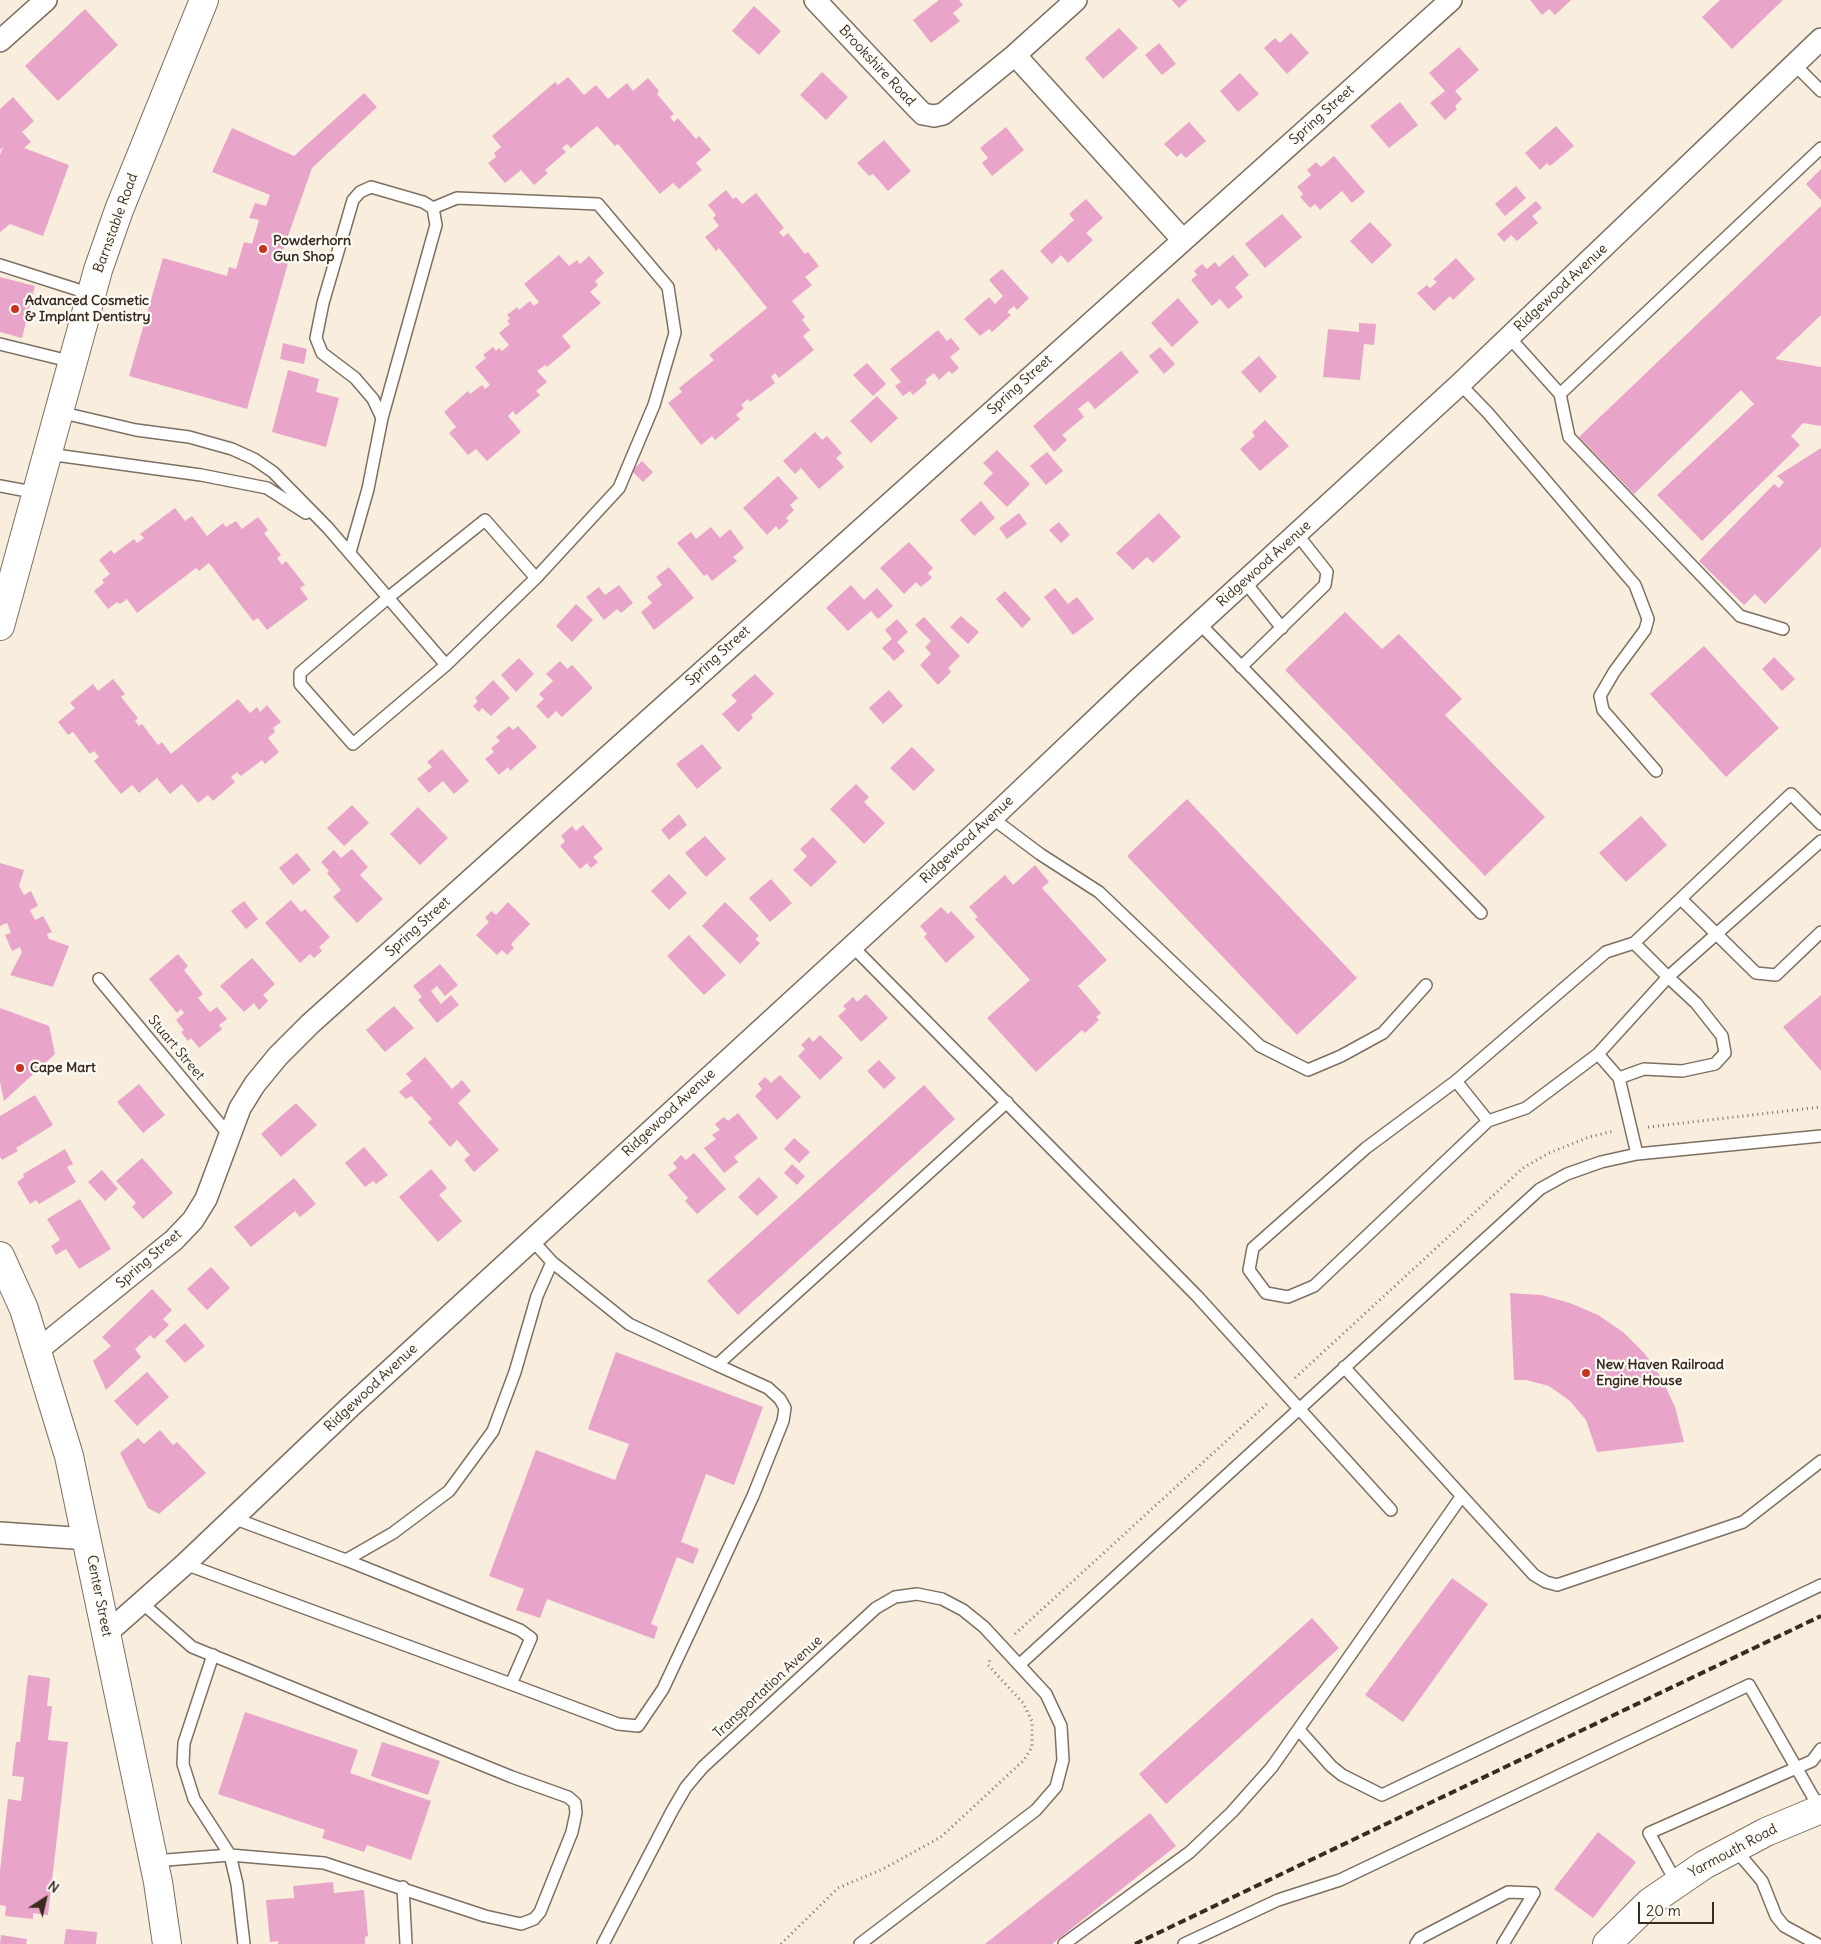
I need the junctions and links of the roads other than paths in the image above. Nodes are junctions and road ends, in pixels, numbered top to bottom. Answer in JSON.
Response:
{"nodes":[{"id":1,"x":46,"y":0,"type":"edge"},
{"id":2,"x":204,"y":0,"type":"edge"},
{"id":3,"x":815,"y":0,"type":"edge"},
{"id":4,"x":1076,"y":0,"type":"edge"},
{"id":5,"x":1451,"y":0,"type":"edge"},
{"id":6,"x":1821,"y":39,"type":"edge"},
{"id":7,"x":0,"y":41,"type":"edge"},
{"id":8,"x":1015,"y":55,"type":"junction"},
{"id":9,"x":1794,"y":64,"type":"junction"},
{"id":10,"x":1821,"y":91,"type":"edge"},
{"id":11,"x":1821,"y":148,"type":"edge"},
{"id":12,"x":433,"y":208,"type":"junction"},
{"id":13,"x":1182,"y":239,"type":"junction"},
{"id":14,"x":0,"y":266,"type":"edge"},
{"id":15,"x":92,"y":294,"type":"junction"},
{"id":16,"x":1509,"y":336,"type":"junction"},
{"id":17,"x":0,"y":344,"type":"edge"},
{"id":18,"x":73,"y":362,"type":"junction"},
{"id":19,"x":1460,"y":384,"type":"junction"},
{"id":20,"x":1560,"y":394,"type":"junction"},
{"id":21,"x":59,"y":412,"type":"junction"},
{"id":22,"x":382,"y":418,"type":"junction"},
{"id":23,"x":48,"y":454,"type":"junction"},
{"id":24,"x":0,"y":486,"type":"edge"},
{"id":25,"x":38,"y":493,"type":"junction"},
{"id":26,"x":328,"y":528,"type":"junction"},
{"id":27,"x":1297,"y":534,"type":"junction"},
{"id":28,"x":350,"y":552,"type":"junction"},
{"id":29,"x":536,"y":578,"type":"junction"},
{"id":30,"x":1245,"y":582,"type":"junction"},
{"id":31,"x":389,"y":597,"type":"junction"},
{"id":32,"x":1199,"y":623,"type":"junction"},
{"id":33,"x":0,"y":626,"type":"edge"},
{"id":34,"x":1282,"y":628,"type":"junction"},
{"id":35,"x":1783,"y":630,"type":"dead end"},
{"id":36,"x":446,"y":666,"type":"junction"},
{"id":37,"x":1241,"y":667,"type":"junction"},
{"id":38,"x":1656,"y":771,"type":"dead end"},
{"id":39,"x":992,"y":818,"type":"junction"},
{"id":40,"x":1821,"y":824,"type":"edge"},
{"id":41,"x":1821,"y":841,"type":"edge"},
{"id":42,"x":1680,"y":899,"type":"junction"},
{"id":43,"x":1481,"y":913,"type":"dead end"},
{"id":44,"x":1821,"y":932,"type":"edge"},
{"id":45,"x":1717,"y":936,"type":"junction"},
{"id":46,"x":1634,"y":943,"type":"junction"},
{"id":47,"x":852,"y":946,"type":"junction"},
{"id":48,"x":1668,"y":977,"type":"junction"},
{"id":49,"x":99,"y":979,"type":"dead end"},
{"id":50,"x":1426,"y":985,"type":"dead end"},
{"id":51,"x":1598,"y":1054,"type":"junction"},
{"id":52,"x":1619,"y":1078,"type":"junction"},
{"id":53,"x":1456,"y":1082,"type":"junction"},
{"id":54,"x":1007,"y":1102,"type":"junction"},
{"id":55,"x":1488,"y":1121,"type":"junction"},
{"id":56,"x":229,"y":1136,"type":"junction"},
{"id":57,"x":1821,"y":1136,"type":"edge"},
{"id":58,"x":1637,"y":1154,"type":"junction"},
{"id":59,"x":532,"y":1240,"type":"junction"},
{"id":60,"x":0,"y":1256,"type":"edge"},
{"id":61,"x":552,"y":1262,"type":"junction"},
{"id":62,"x":38,"y":1350,"type":"junction"},
{"id":63,"x":717,"y":1365,"type":"junction"},
{"id":64,"x":1344,"y":1367,"type":"junction"},
{"id":65,"x":1299,"y":1409,"type":"junction"},
{"id":66,"x":1821,"y":1461,"type":"edge"},
{"id":67,"x":1461,"y":1497,"type":"junction"},
{"id":68,"x":1392,"y":1510,"type":"dead end"},
{"id":69,"x":233,"y":1518,"type":"junction"},
{"id":70,"x":0,"y":1533,"type":"edge"},
{"id":71,"x":88,"y":1539,"type":"junction"},
{"id":72,"x":346,"y":1560,"type":"junction"},
{"id":73,"x":185,"y":1564,"type":"junction"},
{"id":74,"x":1821,"y":1585,"type":"edge"},
{"id":75,"x":141,"y":1602,"type":"junction"},
{"id":76,"x":107,"y":1633,"type":"junction"},
{"id":77,"x":213,"y":1655,"type":"junction"},
{"id":78,"x":1019,"y":1666,"type":"junction"},
{"id":79,"x":511,"y":1684,"type":"junction"},
{"id":80,"x":1299,"y":1730,"type":"junction"},
{"id":81,"x":1821,"y":1749,"type":"edge"},
{"id":82,"x":1796,"y":1768,"type":"junction"},
{"id":83,"x":1820,"y":1809,"type":"edge"},
{"id":84,"x":1734,"y":1848,"type":"junction"},
{"id":85,"x":230,"y":1855,"type":"junction"},
{"id":86,"x":152,"y":1861,"type":"junction"},
{"id":87,"x":1676,"y":1882,"type":"junction"},
{"id":88,"x":403,"y":1887,"type":"junction"},
{"id":89,"x":167,"y":1944,"type":"edge"},
{"id":90,"x":244,"y":1944,"type":"edge"},
{"id":91,"x":406,"y":1944,"type":"edge"},
{"id":92,"x":603,"y":1944,"type":"edge"},
{"id":93,"x":860,"y":1944,"type":"edge"},
{"id":94,"x":1064,"y":1944,"type":"edge"},
{"id":95,"x":1184,"y":1944,"type":"edge"},
{"id":96,"x":1416,"y":1944,"type":"edge"},
{"id":97,"x":1503,"y":1944,"type":"edge"},
{"id":98,"x":1607,"y":1944,"type":"edge"},
{"id":99,"x":1817,"y":1944,"type":"edge"}],
"edges":[{"from":1,"to":7,"type":"street"},
{"from":2,"to":15,"type":"main road","name":"Barnstable Road"},
{"from":3,"to":8,"type":"street","name":"Brookshire Road"},
{"from":4,"to":8,"type":"street","name":"Brookshire Road"},
{"from":5,"to":13,"type":"street","name":"Spring Street"},
{"from":6,"to":9,"type":"street","name":"Ridgewood Avenue"},
{"from":8,"to":13,"type":"street"},
{"from":9,"to":10,"type":"lane"},
{"from":9,"to":16,"type":"street","name":"Ridgewood Avenue"},
{"from":11,"to":20,"type":"lane"},
{"from":12,"to":22,"type":"lane"},
{"from":12,"to":22,"type":"lane"},
{"from":12,"to":29,"type":"lane"},
{"from":13,"to":56,"type":"street","name":"Spring Street"},
{"from":14,"to":15,"type":"lane"},
{"from":15,"to":18,"type":"main road","name":"Barnstable Road"},
{"from":16,"to":19,"type":"street","name":"Ridgewood Avenue"},
{"from":16,"to":20,"type":"lane"},
{"from":17,"to":18,"type":"lane"},
{"from":18,"to":21,"type":"main road","name":"Barnstable Road"},
{"from":19,"to":27,"type":"street","name":"Ridgewood Avenue"},
{"from":19,"to":38,"type":"lane"},
{"from":20,"to":35,"type":"lane"},
{"from":21,"to":23,"type":"main road","name":"Barnstable Road"},
{"from":21,"to":26,"type":"lane"},
{"from":22,"to":28,"type":"lane"},
{"from":23,"to":25,"type":"main road","name":"Barnstable Road"},
{"from":23,"to":26,"type":"lane"},
{"from":24,"to":25,"type":"lane"},
{"from":25,"to":33,"type":"main road","name":"Barnstable Road"},
{"from":26,"to":28,"type":"lane"},
{"from":27,"to":30,"type":"street","name":"Ridgewood Avenue"},
{"from":27,"to":34,"type":"lane"},
{"from":28,"to":31,"type":"lane"},
{"from":29,"to":31,"type":"lane"},
{"from":29,"to":36,"type":"lane"},
{"from":30,"to":32,"type":"street","name":"Ridgewood Avenue"},
{"from":30,"to":34,"type":"lane"},
{"from":31,"to":36,"type":"lane"},
{"from":31,"to":36,"type":"lane"},
{"from":32,"to":37,"type":"lane"},
{"from":32,"to":39,"type":"street","name":"Ridgewood Avenue"},
{"from":34,"to":37,"type":"lane"},
{"from":37,"to":43,"type":"lane"},
{"from":39,"to":47,"type":"street","name":"Ridgewood Avenue"},
{"from":39,"to":50,"type":"lane"},
{"from":40,"to":42,"type":"lane"},
{"from":41,"to":45,"type":"lane"},
{"from":42,"to":45,"type":"lane"},
{"from":42,"to":46,"type":"lane"},
{"from":44,"to":45,"type":"lane"},
{"from":45,"to":48,"type":"lane"},
{"from":46,"to":48,"type":"lane"},
{"from":46,"to":53,"type":"lane"},
{"from":47,"to":54,"type":"lane"},
{"from":47,"to":59,"type":"street","name":"Ridgewood Avenue"},
{"from":48,"to":51,"type":"lane"},
{"from":48,"to":52,"type":"lane"},
{"from":49,"to":56,"type":"lane","name":"Stuart Street"},
{"from":51,"to":52,"type":"lane"},
{"from":51,"to":55,"type":"lane"},
{"from":52,"to":58,"type":"lane"},
{"from":53,"to":55,"type":"lane"},
{"from":53,"to":55,"type":"lane"},
{"from":54,"to":63,"type":"lane"},
{"from":54,"to":65,"type":"lane"},
{"from":56,"to":62,"type":"street","name":"Spring Street"},
{"from":57,"to":58,"type":"lane"},
{"from":58,"to":64,"type":"lane"},
{"from":59,"to":61,"type":"lane"},
{"from":59,"to":69,"type":"street","name":"Ridgewood Avenue"},
{"from":60,"to":62,"type":"main road","name":"Center Street"},
{"from":61,"to":63,"type":"lane"},
{"from":61,"to":72,"type":"lane"},
{"from":62,"to":71,"type":"main road","name":"Center Street"},
{"from":63,"to":79,"type":"lane"},
{"from":64,"to":65,"type":"lane"},
{"from":64,"to":67,"type":"lane"},
{"from":65,"to":68,"type":"lane"},
{"from":65,"to":78,"type":"lane"},
{"from":66,"to":67,"type":"lane"},
{"from":67,"to":80,"type":"lane"},
{"from":69,"to":72,"type":"lane"},
{"from":69,"to":73,"type":"street","name":"Ridgewood Avenue"},
{"from":70,"to":71,"type":"street"},
{"from":71,"to":76,"type":"main road","name":"Center Street"},
{"from":72,"to":79,"type":"lane"},
{"from":73,"to":75,"type":"street","name":"Ridgewood Avenue"},
{"from":73,"to":79,"type":"lane"},
{"from":74,"to":80,"type":"lane"},
{"from":75,"to":76,"type":"street","name":"Ridgewood Avenue"},
{"from":75,"to":77,"type":"lane"},
{"from":76,"to":86,"type":"main road","name":"Center Street"},
{"from":77,"to":85,"type":"lane"},
{"from":77,"to":88,"type":"lane"},
{"from":78,"to":92,"type":"lane","name":"Transportation Avenue"},
{"from":78,"to":93,"type":"lane","name":"Transportation Avenue"},
{"from":80,"to":94,"type":"lane"},
{"from":81,"to":82,"type":"lane"},
{"from":82,"to":83,"type":"lane"},
{"from":82,"to":87,"type":"lane"},
{"from":82,"to":95,"type":"lane"},
{"from":83,"to":84,"type":"main road","name":"Yarmouth Road"},
{"from":84,"to":87,"type":"main road","name":"Yarmouth Road"},
{"from":84,"to":99,"type":"lane"},
{"from":85,"to":86,"type":"lane"},
{"from":85,"to":88,"type":"lane"},
{"from":85,"to":90,"type":"lane"},
{"from":86,"to":89,"type":"main road","name":"Center Street"},
{"from":87,"to":98,"type":"main road","name":"Yarmouth Road"},
{"from":88,"to":91,"type":"lane"},
{"from":96,"to":97,"type":"lane"}]}
